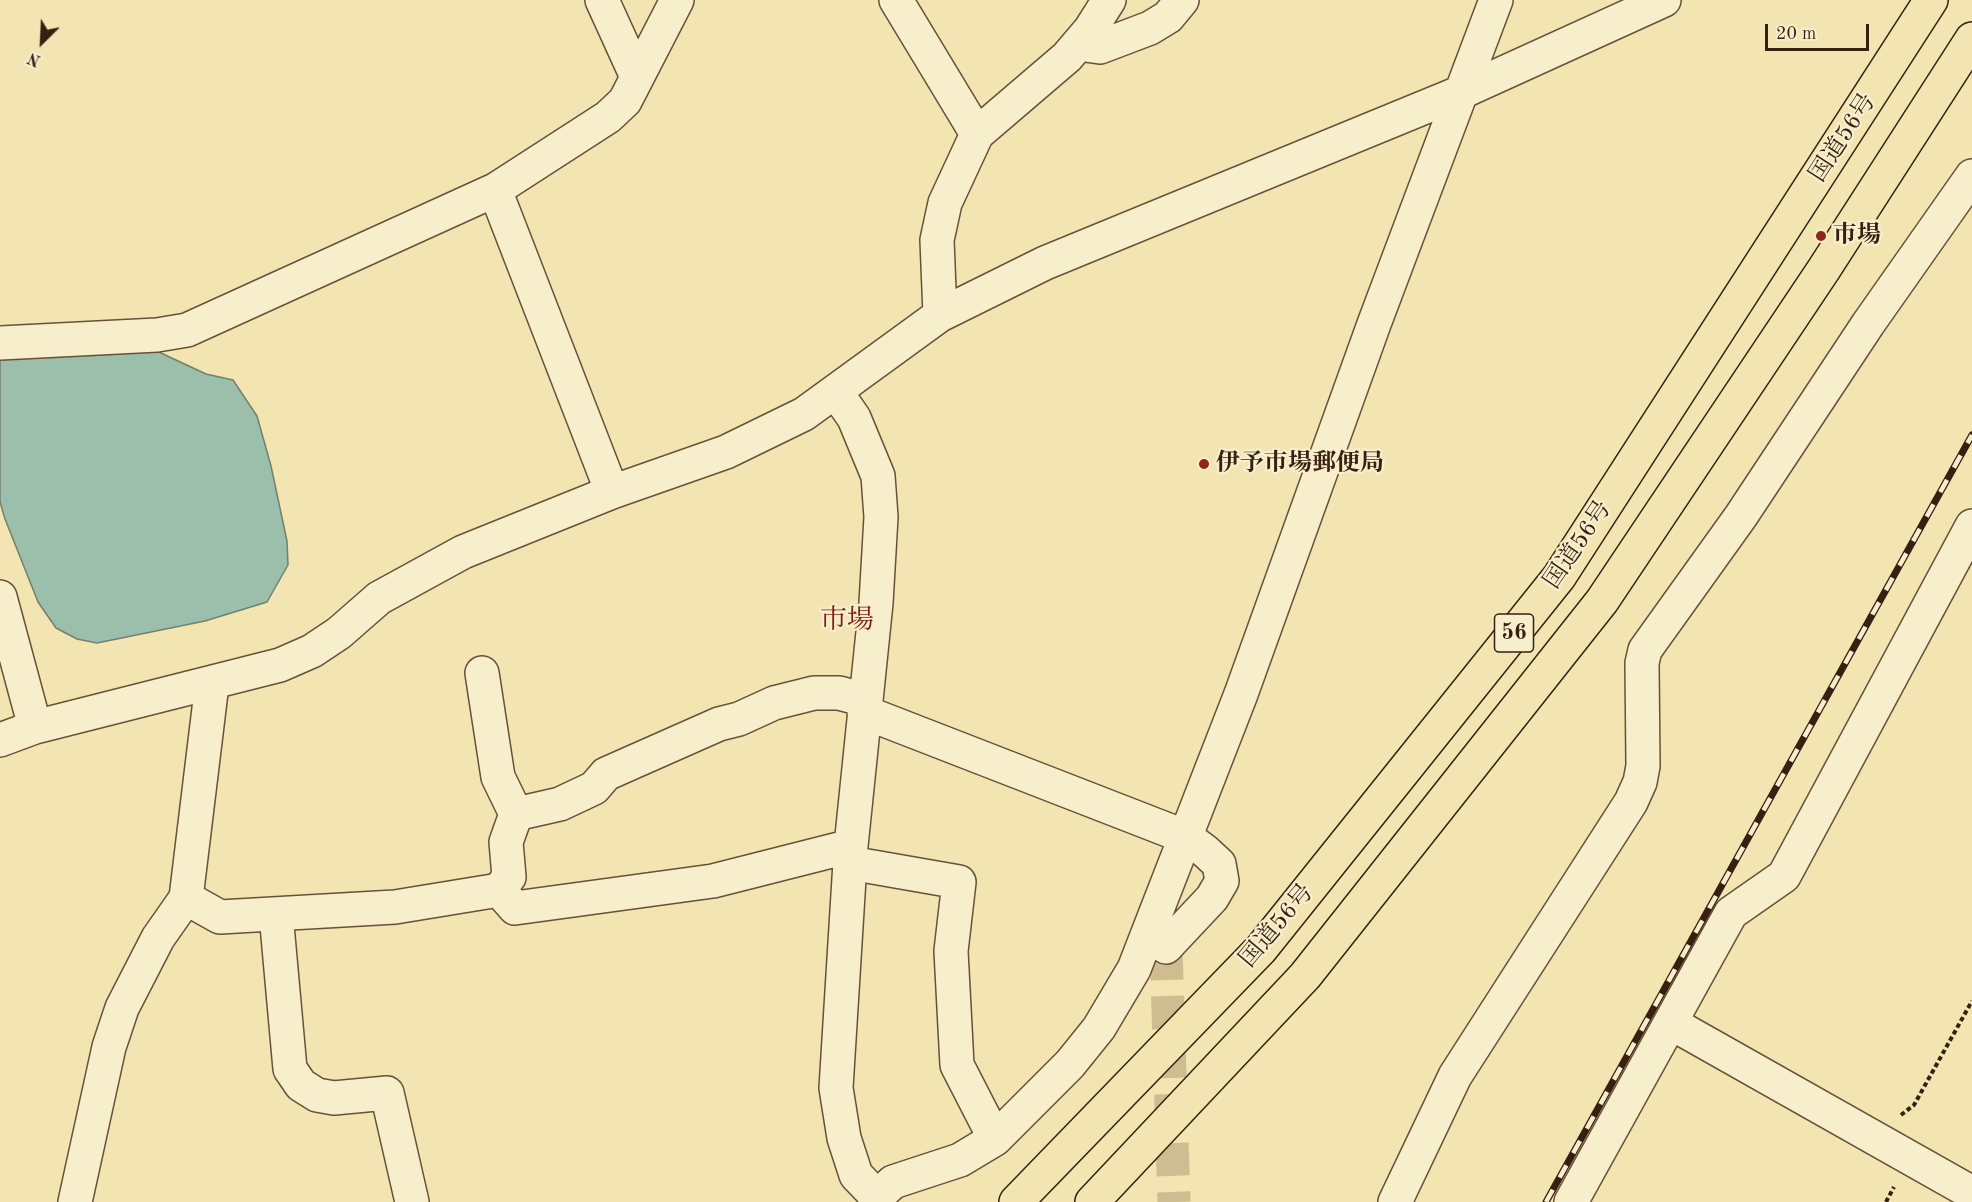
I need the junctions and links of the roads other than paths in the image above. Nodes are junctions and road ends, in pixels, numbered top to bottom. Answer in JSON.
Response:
{"nodes":[{"id":1,"x":602,"y":0,"type":"edge"},
{"id":2,"x":677,"y":0,"type":"edge"},
{"id":3,"x":896,"y":0,"type":"edge"},
{"id":4,"x":1109,"y":0,"type":"edge"},
{"id":5,"x":1182,"y":0,"type":"edge"},
{"id":6,"x":1496,"y":0,"type":"edge"},
{"id":7,"x":1664,"y":0,"type":"edge"},
{"id":8,"x":1931,"y":0,"type":"edge"},
{"id":9,"x":1972,"y":39,"type":"edge"},
{"id":10,"x":1078,"y":44,"type":"junction"},
{"id":11,"x":637,"y":77,"type":"junction"},
{"id":12,"x":1464,"y":91,"type":"junction"},
{"id":13,"x":977,"y":134,"type":"junction"},
{"id":14,"x":1972,"y":176,"type":"edge"},
{"id":15,"x":495,"y":190,"type":"junction"},
{"id":16,"x":940,"y":315,"type":"junction"},
{"id":17,"x":0,"y":342,"type":"edge"},
{"id":18,"x":836,"y":392,"type":"junction"},
{"id":19,"x":612,"y":492,"type":"junction"},
{"id":20,"x":1972,"y":526,"type":"edge"},
{"id":21,"x":0,"y":597,"type":"edge"},
{"id":22,"x":482,"y":673,"type":"dead end"},
{"id":23,"x":212,"y":684,"type":"junction"},
{"id":24,"x":865,"y":706,"type":"junction"},
{"id":25,"x":34,"y":727,"type":"junction"},
{"id":26,"x":0,"y":740,"type":"edge"},
{"id":27,"x":516,"y":814,"type":"junction"},
{"id":28,"x":1186,"y":837,"type":"junction"},
{"id":29,"x":850,"y":854,"type":"junction"},
{"id":30,"x":499,"y":890,"type":"junction"},
{"id":31,"x":186,"y":898,"type":"junction"},
{"id":32,"x":276,"y":914,"type":"junction"},
{"id":33,"x":1166,"y":947,"type":"tunnel mouth"},
{"id":34,"x":1671,"y":1023,"type":"junction"},
{"id":35,"x":995,"y":1139,"type":"junction"},
{"id":36,"x":1972,"y":1193,"type":"edge"},
{"id":37,"x":877,"y":1200,"type":"edge"},
{"id":38,"x":75,"y":1202,"type":"edge"},
{"id":39,"x":412,"y":1202,"type":"edge"},
{"id":40,"x":1016,"y":1202,"type":"edge"},
{"id":41,"x":1092,"y":1202,"type":"edge"},
{"id":42,"x":1395,"y":1202,"type":"edge"},
{"id":43,"x":1571,"y":1202,"type":"edge"}],
"edges":[{"from":1,"to":11,"type":"street"},
{"from":2,"to":11,"type":"street"},
{"from":3,"to":13,"type":"street"},
{"from":4,"to":10,"type":"street"},
{"from":5,"to":10,"type":"street"},
{"from":6,"to":12,"type":"street"},
{"from":7,"to":12,"type":"street"},
{"from":8,"to":40,"type":"highway","name":"国道56号","number":"56"},
{"from":9,"to":41,"type":"highway","name":"国道56号","number":"56"},
{"from":10,"to":13,"type":"street"},
{"from":11,"to":15,"type":"street"},
{"from":12,"to":16,"type":"street"},
{"from":12,"to":28,"type":"street"},
{"from":13,"to":16,"type":"street"},
{"from":14,"to":42,"type":"street"},
{"from":15,"to":17,"type":"street"},
{"from":15,"to":19,"type":"street"},
{"from":16,"to":18,"type":"street"},
{"from":18,"to":19,"type":"street"},
{"from":18,"to":24,"type":"street"},
{"from":19,"to":23,"type":"street"},
{"from":20,"to":34,"type":"street"},
{"from":21,"to":25,"type":"street"},
{"from":22,"to":27,"type":"street"},
{"from":23,"to":25,"type":"street"},
{"from":23,"to":31,"type":"street"},
{"from":24,"to":27,"type":"street"},
{"from":24,"to":28,"type":"street"},
{"from":24,"to":29,"type":"street"},
{"from":25,"to":26,"type":"street"},
{"from":27,"to":30,"type":"street"},
{"from":28,"to":33,"type":"street"},
{"from":28,"to":35,"type":"street"},
{"from":29,"to":30,"type":"street"},
{"from":29,"to":35,"type":"street"},
{"from":29,"to":37,"type":"street"},
{"from":30,"to":32,"type":"street"},
{"from":31,"to":32,"type":"street"},
{"from":31,"to":38,"type":"street"},
{"from":32,"to":39,"type":"street"},
{"from":34,"to":36,"type":"street"},
{"from":34,"to":43,"type":"street"},
{"from":35,"to":37,"type":"street"}]}
